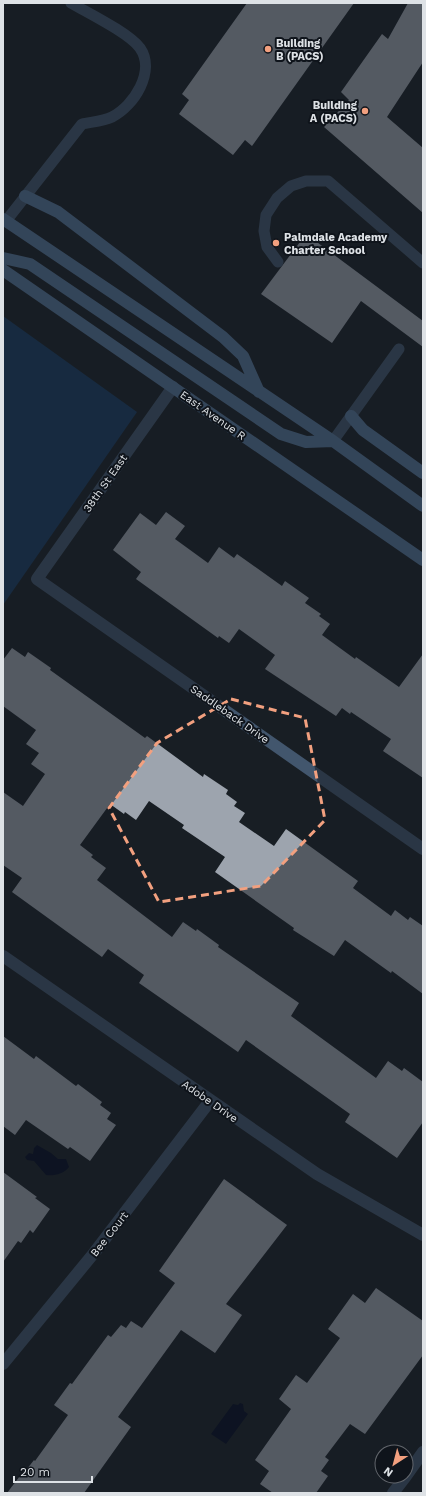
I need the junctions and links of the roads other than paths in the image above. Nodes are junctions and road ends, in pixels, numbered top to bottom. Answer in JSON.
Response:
{"nodes":[{"id":1,"x":71,"y":3,"type":"edge"},
{"id":2,"x":25,"y":196,"type":"junction"},
{"id":3,"x":4,"y":220,"type":"edge"},
{"id":4,"x":3,"y":258,"type":"edge"},
{"id":5,"x":278,"y":262,"type":"dead end"},
{"id":6,"x":423,"y":263,"type":"edge"},
{"id":7,"x":3,"y":270,"type":"edge"},
{"id":8,"x":399,"y":349,"type":"dead end"},
{"id":9,"x":173,"y":387,"type":"junction"},
{"id":10,"x":259,"y":392,"type":"junction"},
{"id":11,"x":351,"y":416,"type":"junction"},
{"id":12,"x":333,"y":441,"type":"junction"},
{"id":13,"x":423,"y":473,"type":"edge"},
{"id":14,"x":423,"y":506,"type":"edge"},
{"id":15,"x":423,"y":560,"type":"edge"},
{"id":16,"x":37,"y":579,"type":"joint"},
{"id":17,"x":423,"y":849,"type":"edge"},
{"id":18,"x":3,"y":956,"type":"edge"},
{"id":19,"x":210,"y":1101,"type":"junction"},
{"id":20,"x":423,"y":1235,"type":"edge"},
{"id":21,"x":3,"y":1364,"type":"edge"},
{"id":22,"x":423,"y":1452,"type":"edge"},
{"id":23,"x":414,"y":1465,"type":"edge"},
{"id":24,"x":400,"y":1484,"type":"edge"},
{"id":25,"x":393,"y":1493,"type":"edge"}],
"edges":[{"from":1,"to":2,"type":"lane"},
{"from":2,"to":3,"type":"lane"},
{"from":2,"to":10,"type":"main road"},
{"from":3,"to":10,"type":"main road"},
{"from":4,"to":12,"type":"main road"},
{"from":5,"to":6,"type":"lane"},
{"from":7,"to":9,"type":"main road","name":"East Avenue R"},
{"from":8,"to":11,"type":"lane"},
{"from":9,"to":15,"type":"main road","name":"East Avenue R"},
{"from":9,"to":16,"type":"street","name":"38th St East"},
{"from":10,"to":12,"type":"main road"},
{"from":11,"to":12,"type":"lane"},
{"from":11,"to":13,"type":"main road"},
{"from":12,"to":14,"type":"main road"},
{"from":16,"to":17,"type":"street","name":"Saddleback Drive"},
{"from":18,"to":19,"type":"street","name":"Adobe Drive"},
{"from":19,"to":20,"type":"street","name":"Adobe Drive"},
{"from":19,"to":21,"type":"street","name":"Bee Court"},
{"from":22,"to":23,"type":"street"},
{"from":24,"to":25,"type":"street"}]}
